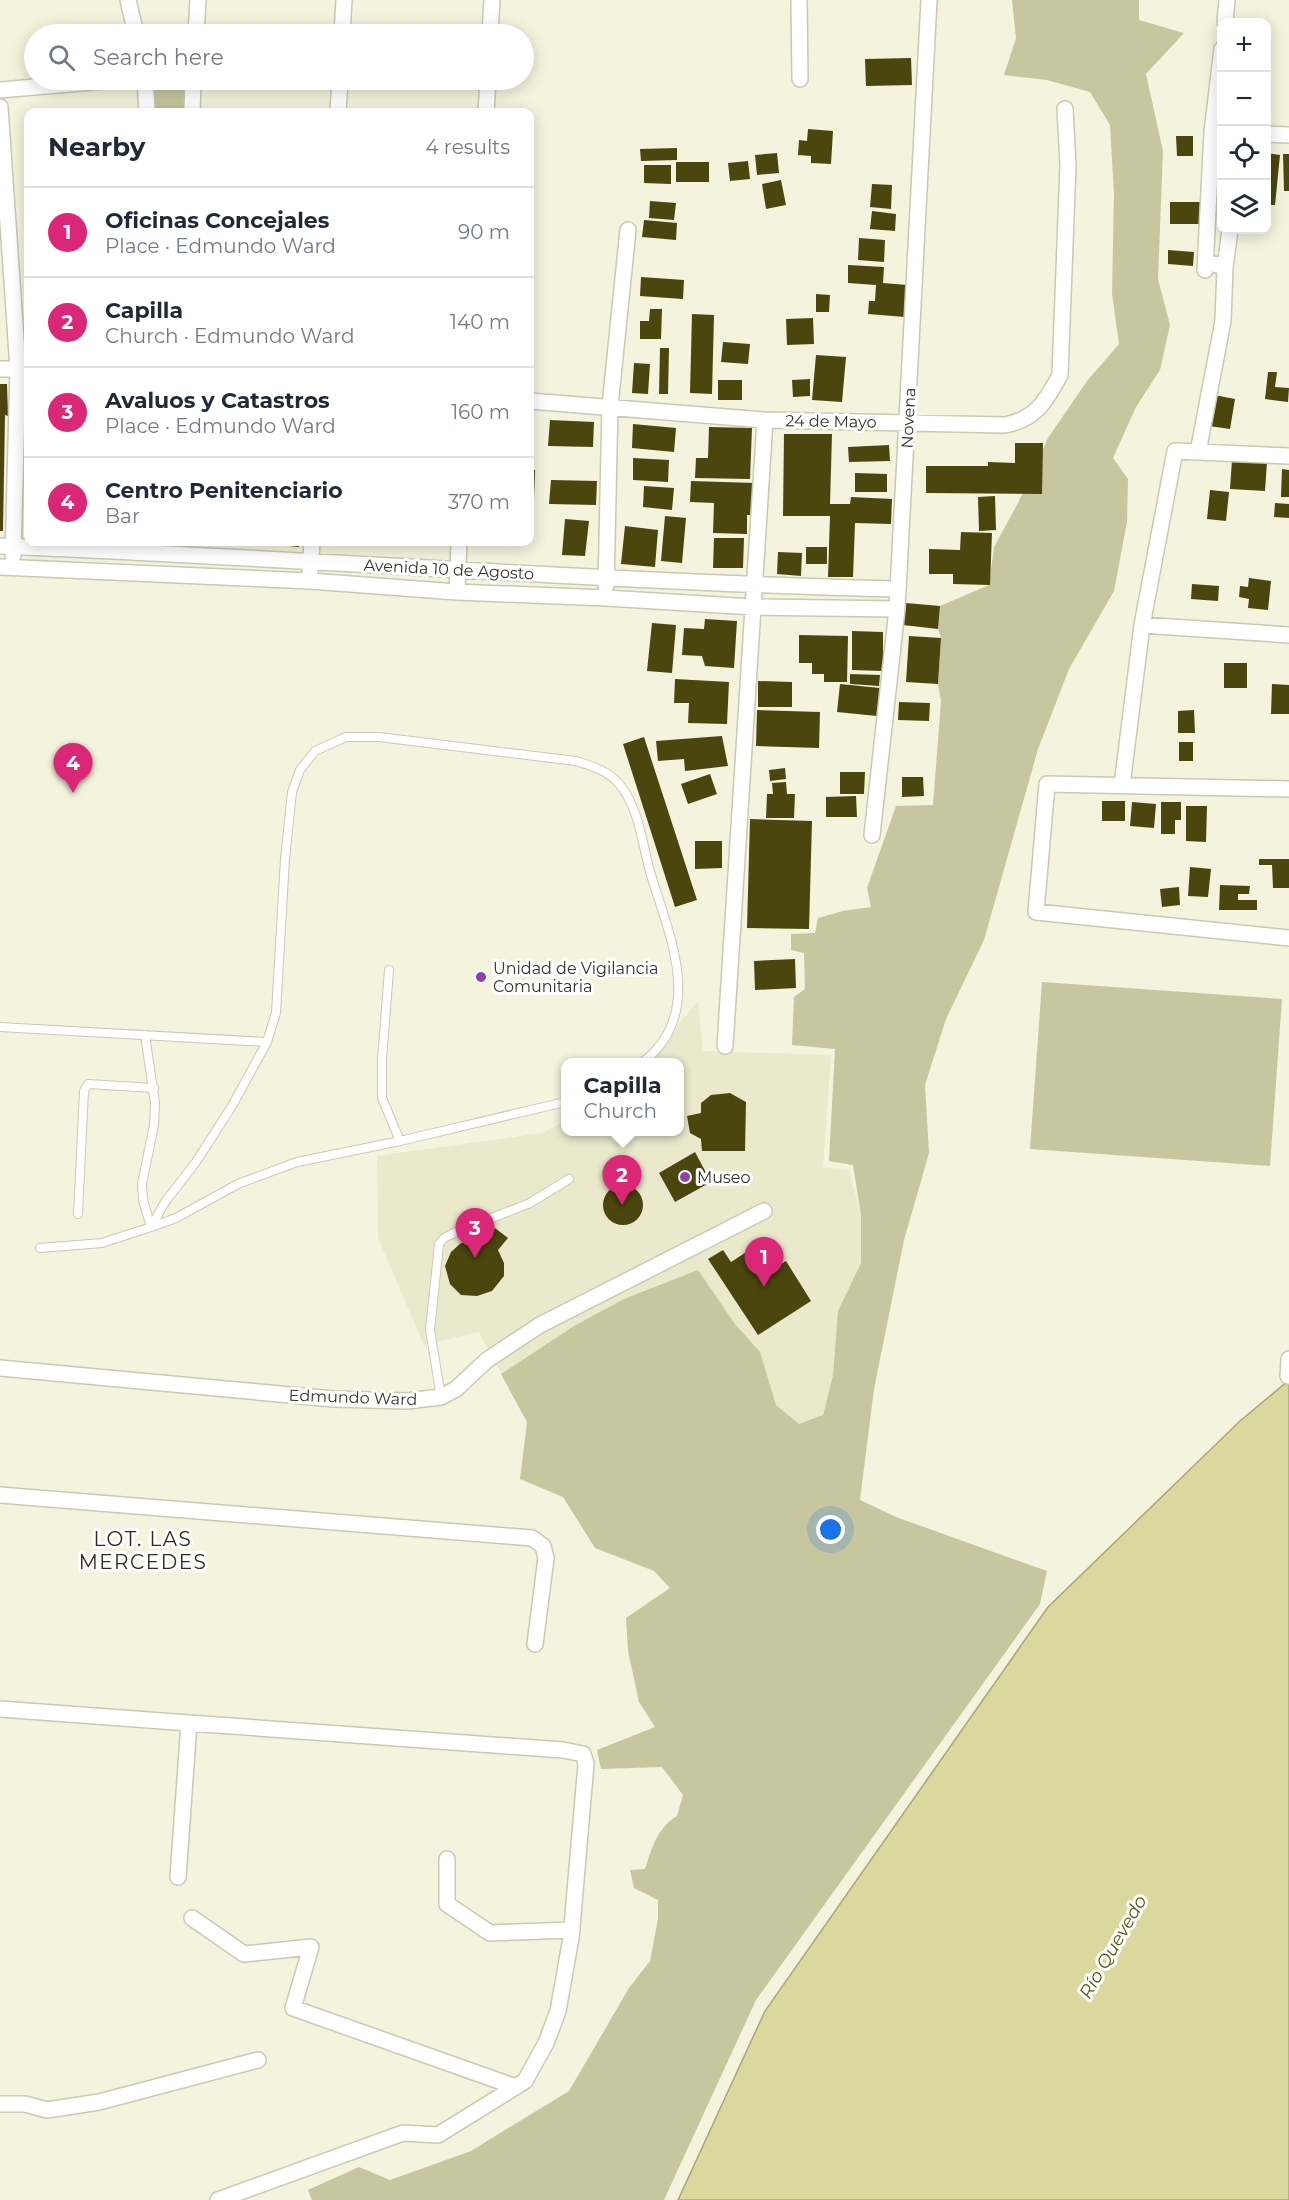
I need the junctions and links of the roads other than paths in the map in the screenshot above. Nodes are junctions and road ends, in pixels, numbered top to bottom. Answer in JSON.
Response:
{"nodes":[{"id":1,"x":128,"y":0,"type":"edge"},
{"id":2,"x":198,"y":0,"type":"edge"},
{"id":3,"x":344,"y":0,"type":"edge"},
{"id":4,"x":492,"y":0,"type":"edge"},
{"id":5,"x":799,"y":0,"type":"edge"},
{"id":6,"x":930,"y":0,"type":"edge"},
{"id":7,"x":1227,"y":0,"type":"edge"},
{"id":8,"x":1225,"y":18,"type":"edge"},
{"id":9,"x":134,"y":24,"type":"edge"},
{"id":10,"x":197,"y":24,"type":"edge"},
{"id":11,"x":343,"y":24,"type":"edge"},
{"id":12,"x":491,"y":24,"type":"edge"},
{"id":13,"x":1220,"y":72,"type":"edge"},
{"id":14,"x":800,"y":79,"type":"dead end"},
{"id":15,"x":24,"y":88,"type":"edge"},
{"id":16,"x":0,"y":90,"type":"edge"},
{"id":17,"x":146,"y":90,"type":"edge"},
{"id":18,"x":193,"y":90,"type":"edge"},
{"id":19,"x":339,"y":90,"type":"edge"},
{"id":20,"x":487,"y":90,"type":"edge"},
{"id":21,"x":0,"y":106,"type":"edge"},
{"id":22,"x":147,"y":108,"type":"edge"},
{"id":23,"x":192,"y":108,"type":"edge"},
{"id":24,"x":338,"y":108,"type":"edge"},
{"id":25,"x":486,"y":108,"type":"edge"},
{"id":26,"x":1065,"y":109,"type":"dead end"},
{"id":27,"x":1217,"y":126,"type":"edge"},
{"id":28,"x":1217,"y":132,"type":"edge"},
{"id":29,"x":1271,"y":134,"type":"edge"},
{"id":30,"x":1289,"y":135,"type":"edge"},
{"id":31,"x":627,"y":230,"type":"dead end"},
{"id":32,"x":1229,"y":234,"type":"edge"},
{"id":33,"x":1225,"y":267,"type":"junction"},
{"id":34,"x":0,"y":369,"type":"edge"},
{"id":35,"x":23,"y":369,"type":"edge"},
{"id":36,"x":534,"y":400,"type":"edge"},
{"id":37,"x":610,"y":406,"type":"junction"},
{"id":38,"x":765,"y":420,"type":"junction"},
{"id":39,"x":908,"y":422,"type":"junction"},
{"id":40,"x":1198,"y":452,"type":"junction"},
{"id":41,"x":1289,"y":456,"type":"edge"},
{"id":42,"x":312,"y":546,"type":"edge"},
{"id":43,"x":459,"y":546,"type":"edge"},
{"id":44,"x":7,"y":547,"type":"edge"},
{"id":45,"x":171,"y":547,"type":"edge"},
{"id":46,"x":310,"y":563,"type":"junction"},
{"id":47,"x":6,"y":567,"type":"edge"},
{"id":48,"x":457,"y":568,"type":"junction"},
{"id":49,"x":169,"y":575,"type":"junction"},
{"id":50,"x":606,"y":576,"type":"junction"},
{"id":51,"x":310,"y":581,"type":"junction"},
{"id":52,"x":754,"y":585,"type":"junction"},
{"id":53,"x":898,"y":589,"type":"junction"},
{"id":54,"x":457,"y":591,"type":"junction"},
{"id":55,"x":606,"y":598,"type":"junction"},
{"id":56,"x":753,"y":607,"type":"junction"},
{"id":57,"x":897,"y":609,"type":"junction"},
{"id":58,"x":1142,"y":625,"type":"junction"},
{"id":59,"x":1289,"y":635,"type":"edge"},
{"id":60,"x":1122,"y":785,"type":"junction"},
{"id":61,"x":1289,"y":789,"type":"edge"},
{"id":62,"x":872,"y":835,"type":"dead end"},
{"id":63,"x":1289,"y":938,"type":"edge"},
{"id":64,"x":389,"y":970,"type":"dead end"},
{"id":65,"x":0,"y":1027,"type":"edge"},
{"id":66,"x":145,"y":1035,"type":"junction"},
{"id":67,"x":267,"y":1042,"type":"junction"},
{"id":68,"x":725,"y":1046,"type":"dead end"},
{"id":69,"x":647,"y":1058,"type":"edge"},
{"id":70,"x":154,"y":1088,"type":"junction"},
{"id":71,"x":561,"y":1103,"type":"edge"},
{"id":72,"x":400,"y":1141,"type":"junction"},
{"id":73,"x":568,"y":1179,"type":"dead end"},
{"id":74,"x":764,"y":1211,"type":"dead end"},
{"id":75,"x":78,"y":1214,"type":"dead end"},
{"id":76,"x":151,"y":1227,"type":"junction"},
{"id":77,"x":40,"y":1248,"type":"dead end"},
{"id":78,"x":1289,"y":1359,"type":"edge"},
{"id":79,"x":0,"y":1368,"type":"edge"},
{"id":80,"x":1289,"y":1375,"type":"edge"},
{"id":81,"x":441,"y":1397,"type":"junction"},
{"id":82,"x":0,"y":1496,"type":"edge"},
{"id":83,"x":535,"y":1644,"type":"dead end"},
{"id":84,"x":0,"y":1709,"type":"edge"},
{"id":85,"x":189,"y":1723,"type":"junction"},
{"id":86,"x":447,"y":1859,"type":"dead end"},
{"id":87,"x":178,"y":1877,"type":"dead end"},
{"id":88,"x":192,"y":1918,"type":"dead end"},
{"id":89,"x":572,"y":1930,"type":"junction"},
{"id":90,"x":258,"y":2060,"type":"dead end"},
{"id":91,"x":516,"y":2086,"type":"junction"},
{"id":92,"x":0,"y":2104,"type":"edge"},
{"id":93,"x":218,"y":2200,"type":"edge"}],
"edges":[{"from":1,"to":9,"type":"street"},
{"from":2,"to":10,"type":"street"},
{"from":3,"to":11,"type":"street"},
{"from":4,"to":12,"type":"street"},
{"from":5,"to":14,"type":"street"},
{"from":6,"to":39,"type":"street","name":"Novena"},
{"from":7,"to":8,"type":"street"},
{"from":13,"to":27,"type":"street"},
{"from":15,"to":16,"type":"street"},
{"from":17,"to":22,"type":"street"},
{"from":18,"to":23,"type":"street"},
{"from":19,"to":24,"type":"street"},
{"from":20,"to":25,"type":"street"},
{"from":21,"to":35,"type":"street"},
{"from":26,"to":39,"type":"street","name":"24 de Mayo"},
{"from":28,"to":33,"type":"street"},
{"from":29,"to":30,"type":"street"},
{"from":31,"to":37,"type":"street"},
{"from":32,"to":33,"type":"street"},
{"from":33,"to":40,"type":"street"},
{"from":34,"to":35,"type":"street"},
{"from":35,"to":44,"type":"street"},
{"from":36,"to":37,"type":"street","name":"24 de Mayo"},
{"from":37,"to":38,"type":"street","name":"24 de Mayo"},
{"from":37,"to":50,"type":"street"},
{"from":38,"to":39,"type":"street","name":"24 de Mayo"},
{"from":38,"to":52,"type":"street"},
{"from":39,"to":53,"type":"street","name":"Novena"},
{"from":40,"to":41,"type":"street"},
{"from":40,"to":58,"type":"street"},
{"from":42,"to":46,"type":"street"},
{"from":43,"to":48,"type":"street"},
{"from":44,"to":45,"type":"street","name":"Avenida 10 de Agosto"},
{"from":44,"to":47,"type":"street"},
{"from":45,"to":46,"type":"street","name":"Avenida 10 de Agosto"},
{"from":45,"to":49,"type":"street"},
{"from":46,"to":48,"type":"street","name":"Avenida 10 de Agosto"},
{"from":46,"to":51,"type":"street"},
{"from":47,"to":49,"type":"street","name":"Avenida 10 de Agosto"},
{"from":48,"to":50,"type":"street","name":"Avenida 10 de Agosto"},
{"from":48,"to":54,"type":"street"},
{"from":49,"to":51,"type":"street","name":"Avenida 10 de Agosto"},
{"from":50,"to":52,"type":"street","name":"Avenida 10 de Agosto"},
{"from":50,"to":55,"type":"street"},
{"from":51,"to":54,"type":"street","name":"Avenida 10 de Agosto"},
{"from":52,"to":53,"type":"street","name":"Avenida 10 de Agosto"},
{"from":52,"to":56,"type":"street"},
{"from":53,"to":57,"type":"street","name":"Novena"},
{"from":54,"to":55,"type":"street","name":"Avenida 10 de Agosto"},
{"from":55,"to":56,"type":"street","name":"Avenida 10 de Agosto"},
{"from":56,"to":57,"type":"street","name":"Avenida 10 de Agosto"},
{"from":56,"to":68,"type":"street"},
{"from":57,"to":62,"type":"street","name":"Novena"},
{"from":58,"to":59,"type":"street"},
{"from":58,"to":60,"type":"street"},
{"from":60,"to":61,"type":"street"},
{"from":60,"to":63,"type":"street"},
{"from":64,"to":72,"type":"lane"},
{"from":65,"to":66,"type":"lane"},
{"from":66,"to":67,"type":"lane"},
{"from":66,"to":70,"type":"lane"},
{"from":67,"to":69,"type":"lane"},
{"from":67,"to":76,"type":"lane"},
{"from":70,"to":75,"type":"lane"},
{"from":70,"to":76,"type":"lane"},
{"from":71,"to":72,"type":"lane"},
{"from":72,"to":76,"type":"lane"},
{"from":73,"to":81,"type":"lane"},
{"from":74,"to":81,"type":"street","name":"Edmundo Ward"},
{"from":76,"to":77,"type":"lane"},
{"from":78,"to":80,"type":"street"},
{"from":79,"to":81,"type":"street","name":"Edmundo Ward"},
{"from":82,"to":83,"type":"street"},
{"from":84,"to":85,"type":"street"},
{"from":85,"to":87,"type":"street"},
{"from":85,"to":89,"type":"street"},
{"from":86,"to":89,"type":"street"},
{"from":88,"to":91,"type":"street"},
{"from":89,"to":91,"type":"street"},
{"from":90,"to":92,"type":"street"},
{"from":91,"to":93,"type":"street"}]}
